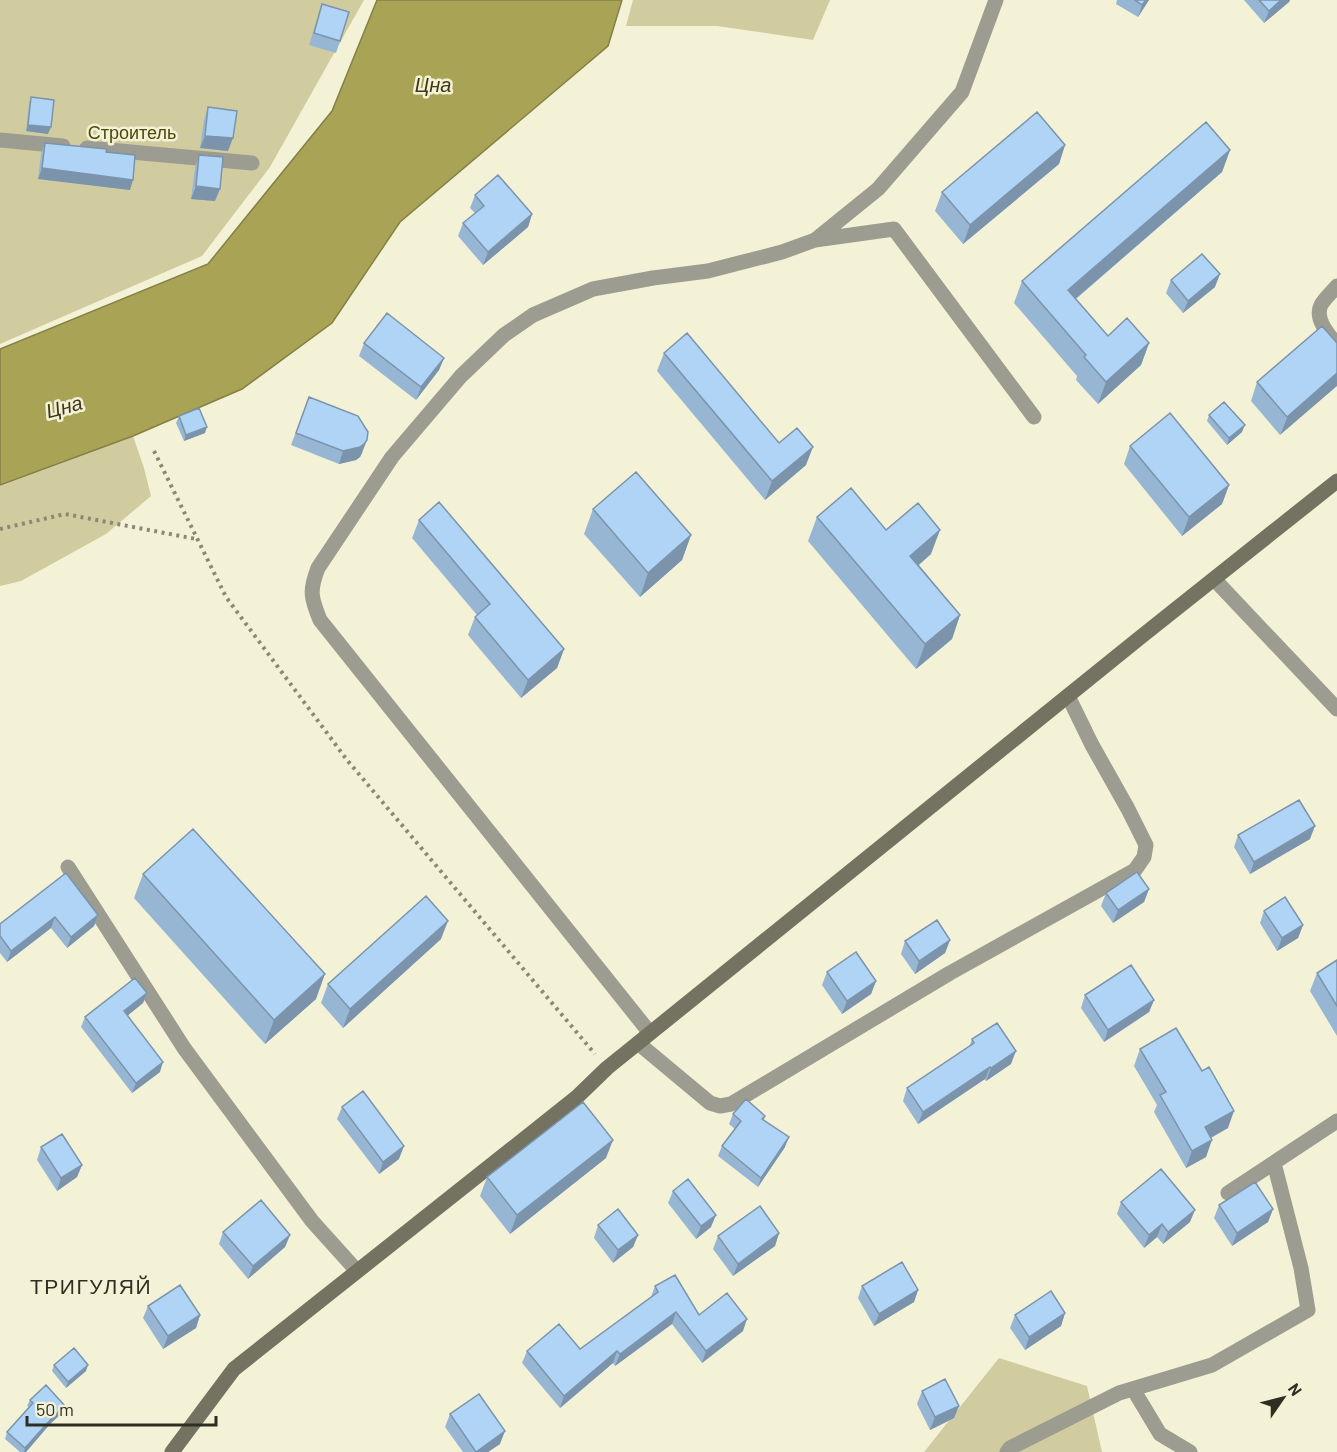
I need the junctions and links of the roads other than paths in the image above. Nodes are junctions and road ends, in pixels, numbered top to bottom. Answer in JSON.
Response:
{"nodes":[{"id":1,"x":996,"y":0,"type":"edge"},
{"id":2,"x":0,"y":140,"type":"edge"},
{"id":3,"x":252,"y":163,"type":"dead end"},
{"id":4,"x":815,"y":240,"type":"junction"},
{"id":5,"x":1337,"y":286,"type":"edge"},
{"id":6,"x":1337,"y":345,"type":"edge"},
{"id":7,"x":1034,"y":417,"type":"dead end"},
{"id":8,"x":1337,"y":481,"type":"edge"},
{"id":9,"x":1214,"y":579,"type":"junction"},
{"id":10,"x":1068,"y":696,"type":"junction"},
{"id":11,"x":1337,"y":709,"type":"edge"},
{"id":12,"x":68,"y":867,"type":"dead end"},
{"id":13,"x":644,"y":1038,"type":"junction"},
{"id":14,"x":1337,"y":1121,"type":"edge"},
{"id":15,"x":1274,"y":1163,"type":"junction"},
{"id":16,"x":1228,"y":1193,"type":"dead end"},
{"id":17,"x":357,"y":1271,"type":"junction"},
{"id":18,"x":1133,"y":1389,"type":"junction"},
{"id":19,"x":172,"y":1452,"type":"edge"},
{"id":20,"x":1006,"y":1452,"type":"edge"},
{"id":21,"x":1190,"y":1452,"type":"edge"}],
"edges":[{"from":1,"to":4,"type":"lane"},
{"from":2,"to":3,"type":"lane"},
{"from":4,"to":7,"type":"lane"},
{"from":4,"to":13,"type":"lane"},
{"from":5,"to":6,"type":"lane"},
{"from":8,"to":9,"type":"street"},
{"from":9,"to":10,"type":"street"},
{"from":9,"to":11,"type":"lane"},
{"from":10,"to":13,"type":"street"},
{"from":10,"to":13,"type":"lane"},
{"from":12,"to":17,"type":"lane"},
{"from":13,"to":17,"type":"street"},
{"from":14,"to":15,"type":"lane"},
{"from":15,"to":16,"type":"lane"},
{"from":15,"to":18,"type":"lane"},
{"from":17,"to":19,"type":"street"},
{"from":18,"to":20,"type":"lane"},
{"from":18,"to":21,"type":"lane"}]}
